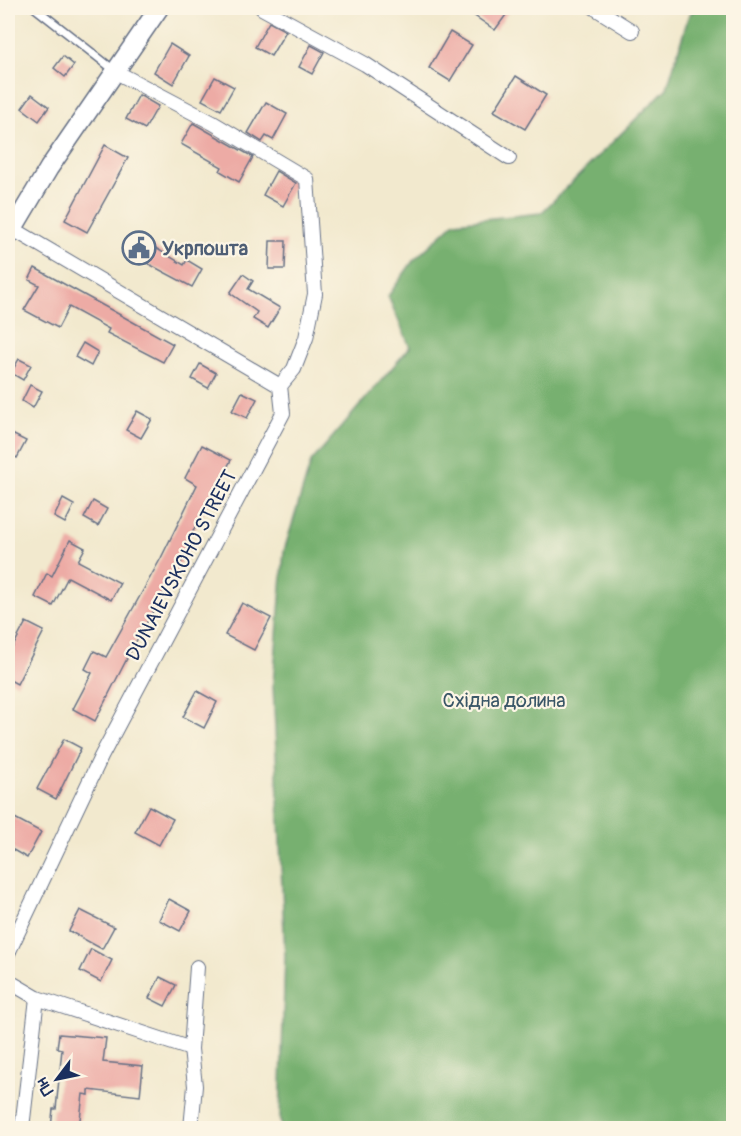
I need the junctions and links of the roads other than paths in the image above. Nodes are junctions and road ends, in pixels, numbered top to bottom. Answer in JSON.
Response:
{"nodes":[{"id":1,"x":35,"y":8,"type":"edge"},
{"id":2,"x":159,"y":8,"type":"edge"},
{"id":3,"x":262,"y":8,"type":"edge"},
{"id":4,"x":596,"y":8,"type":"edge"},
{"id":5,"x":632,"y":31,"type":"dead end"},
{"id":6,"x":116,"y":72,"type":"junction"},
{"id":7,"x":508,"y":158,"type":"dead end"},
{"id":8,"x":9,"y":231,"type":"edge"},
{"id":9,"x":280,"y":386,"type":"junction"},
{"id":10,"x":8,"y":953,"type":"edge"},
{"id":11,"x":197,"y":967,"type":"dead end"},
{"id":12,"x":8,"y":981,"type":"edge"},
{"id":13,"x":37,"y":998,"type":"junction"},
{"id":14,"x":190,"y":1049,"type":"junction"},
{"id":15,"x":22,"y":1128,"type":"edge"},
{"id":16,"x":191,"y":1128,"type":"edge"}],
"edges":[{"from":1,"to":6,"type":"lane"},
{"from":2,"to":6,"type":"street"},
{"from":3,"to":7,"type":"street"},
{"from":4,"to":5,"type":"street"},
{"from":6,"to":8,"type":"street"},
{"from":6,"to":9,"type":"street"},
{"from":8,"to":9,"type":"street"},
{"from":9,"to":10,"type":"street","name":"DUNAIEVSKOHO STREET"},
{"from":11,"to":14,"type":"street"},
{"from":12,"to":13,"type":"street"},
{"from":13,"to":14,"type":"street"},
{"from":13,"to":15,"type":"street"},
{"from":14,"to":16,"type":"street"}]}
